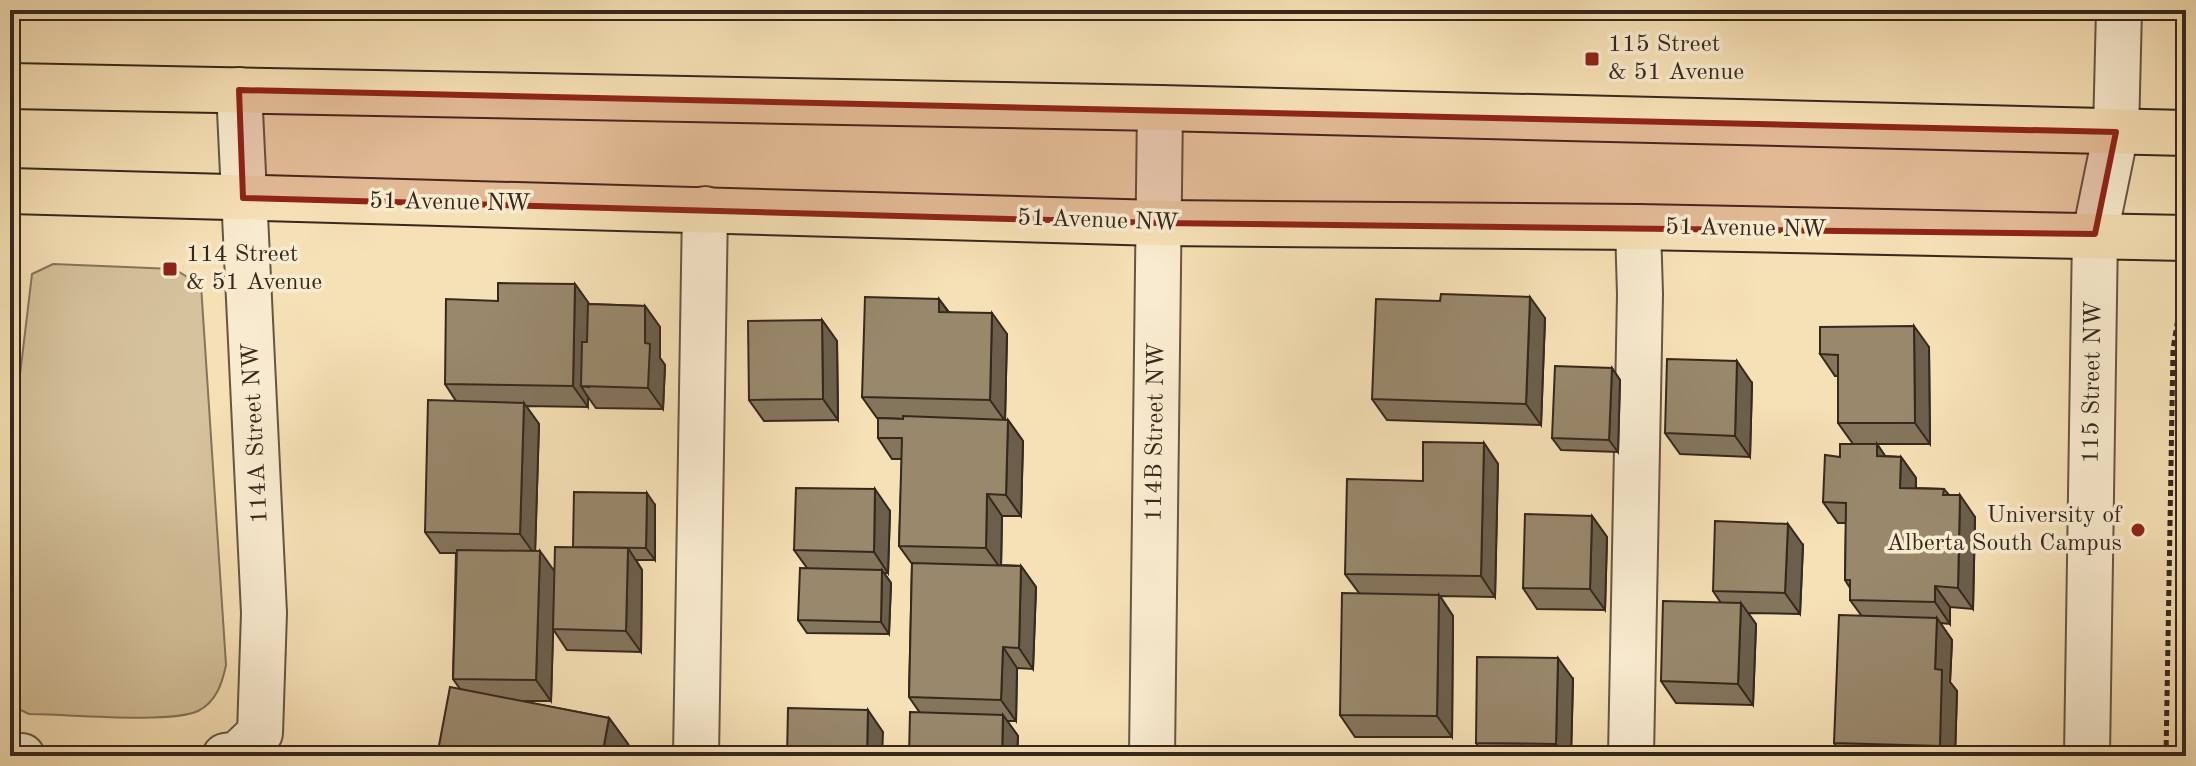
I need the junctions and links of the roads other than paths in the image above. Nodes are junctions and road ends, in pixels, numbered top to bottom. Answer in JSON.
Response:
{"nodes":[{"id":1,"x":2119,"y":10,"type":"edge"},
{"id":2,"x":10,"y":86,"type":"edge"},
{"id":3,"x":239,"y":90,"type":"junction"},
{"id":4,"x":1160,"y":108,"type":"junction"},
{"id":5,"x":2116,"y":132,"type":"junction"},
{"id":6,"x":2186,"y":133,"type":"edge"},
{"id":7,"x":10,"y":191,"type":"edge"},
{"id":8,"x":243,"y":198,"type":"junction"},
{"id":9,"x":705,"y":209,"type":"junction"},
{"id":10,"x":1159,"y":223,"type":"junction"},
{"id":11,"x":1638,"y":227,"type":"junction"},
{"id":12,"x":2095,"y":234,"type":"junction"},
{"id":13,"x":2186,"y":238,"type":"edge"},
{"id":14,"x":10,"y":756,"type":"edge"},
{"id":15,"x":22,"y":756,"type":"edge"},
{"id":16,"x":225,"y":756,"type":"edge"},
{"id":17,"x":696,"y":756,"type":"edge"},
{"id":18,"x":1152,"y":756,"type":"edge"},
{"id":19,"x":1631,"y":756,"type":"edge"},
{"id":20,"x":2087,"y":756,"type":"edge"}],
"edges":[{"from":1,"to":5,"type":"street","name":"115 Street NW"},
{"from":2,"to":3,"type":"main road"},
{"from":3,"to":4,"type":"main road"},
{"from":3,"to":8,"type":"street","name":"114A Street NW"},
{"from":4,"to":5,"type":"main road"},
{"from":4,"to":10,"type":"street","name":"114B Street NW"},
{"from":5,"to":6,"type":"main road"},
{"from":5,"to":12,"type":"street","name":"115 Street NW"},
{"from":7,"to":8,"type":"main road","name":"51 Avenue NW"},
{"from":8,"to":9,"type":"main road","name":"51 Avenue NW"},
{"from":8,"to":16,"type":"street","name":"114A Street NW"},
{"from":9,"to":10,"type":"main road","name":"51 Avenue NW"},
{"from":9,"to":17,"type":"street"},
{"from":10,"to":11,"type":"main road","name":"51 Avenue NW"},
{"from":10,"to":18,"type":"street","name":"114B Street NW"},
{"from":11,"to":12,"type":"main road","name":"51 Avenue NW"},
{"from":11,"to":19,"type":"street"},
{"from":12,"to":13,"type":"main road","name":"51 Avenue NW"},
{"from":12,"to":20,"type":"street","name":"115 Street NW"},
{"from":14,"to":15,"type":"street"}]}
